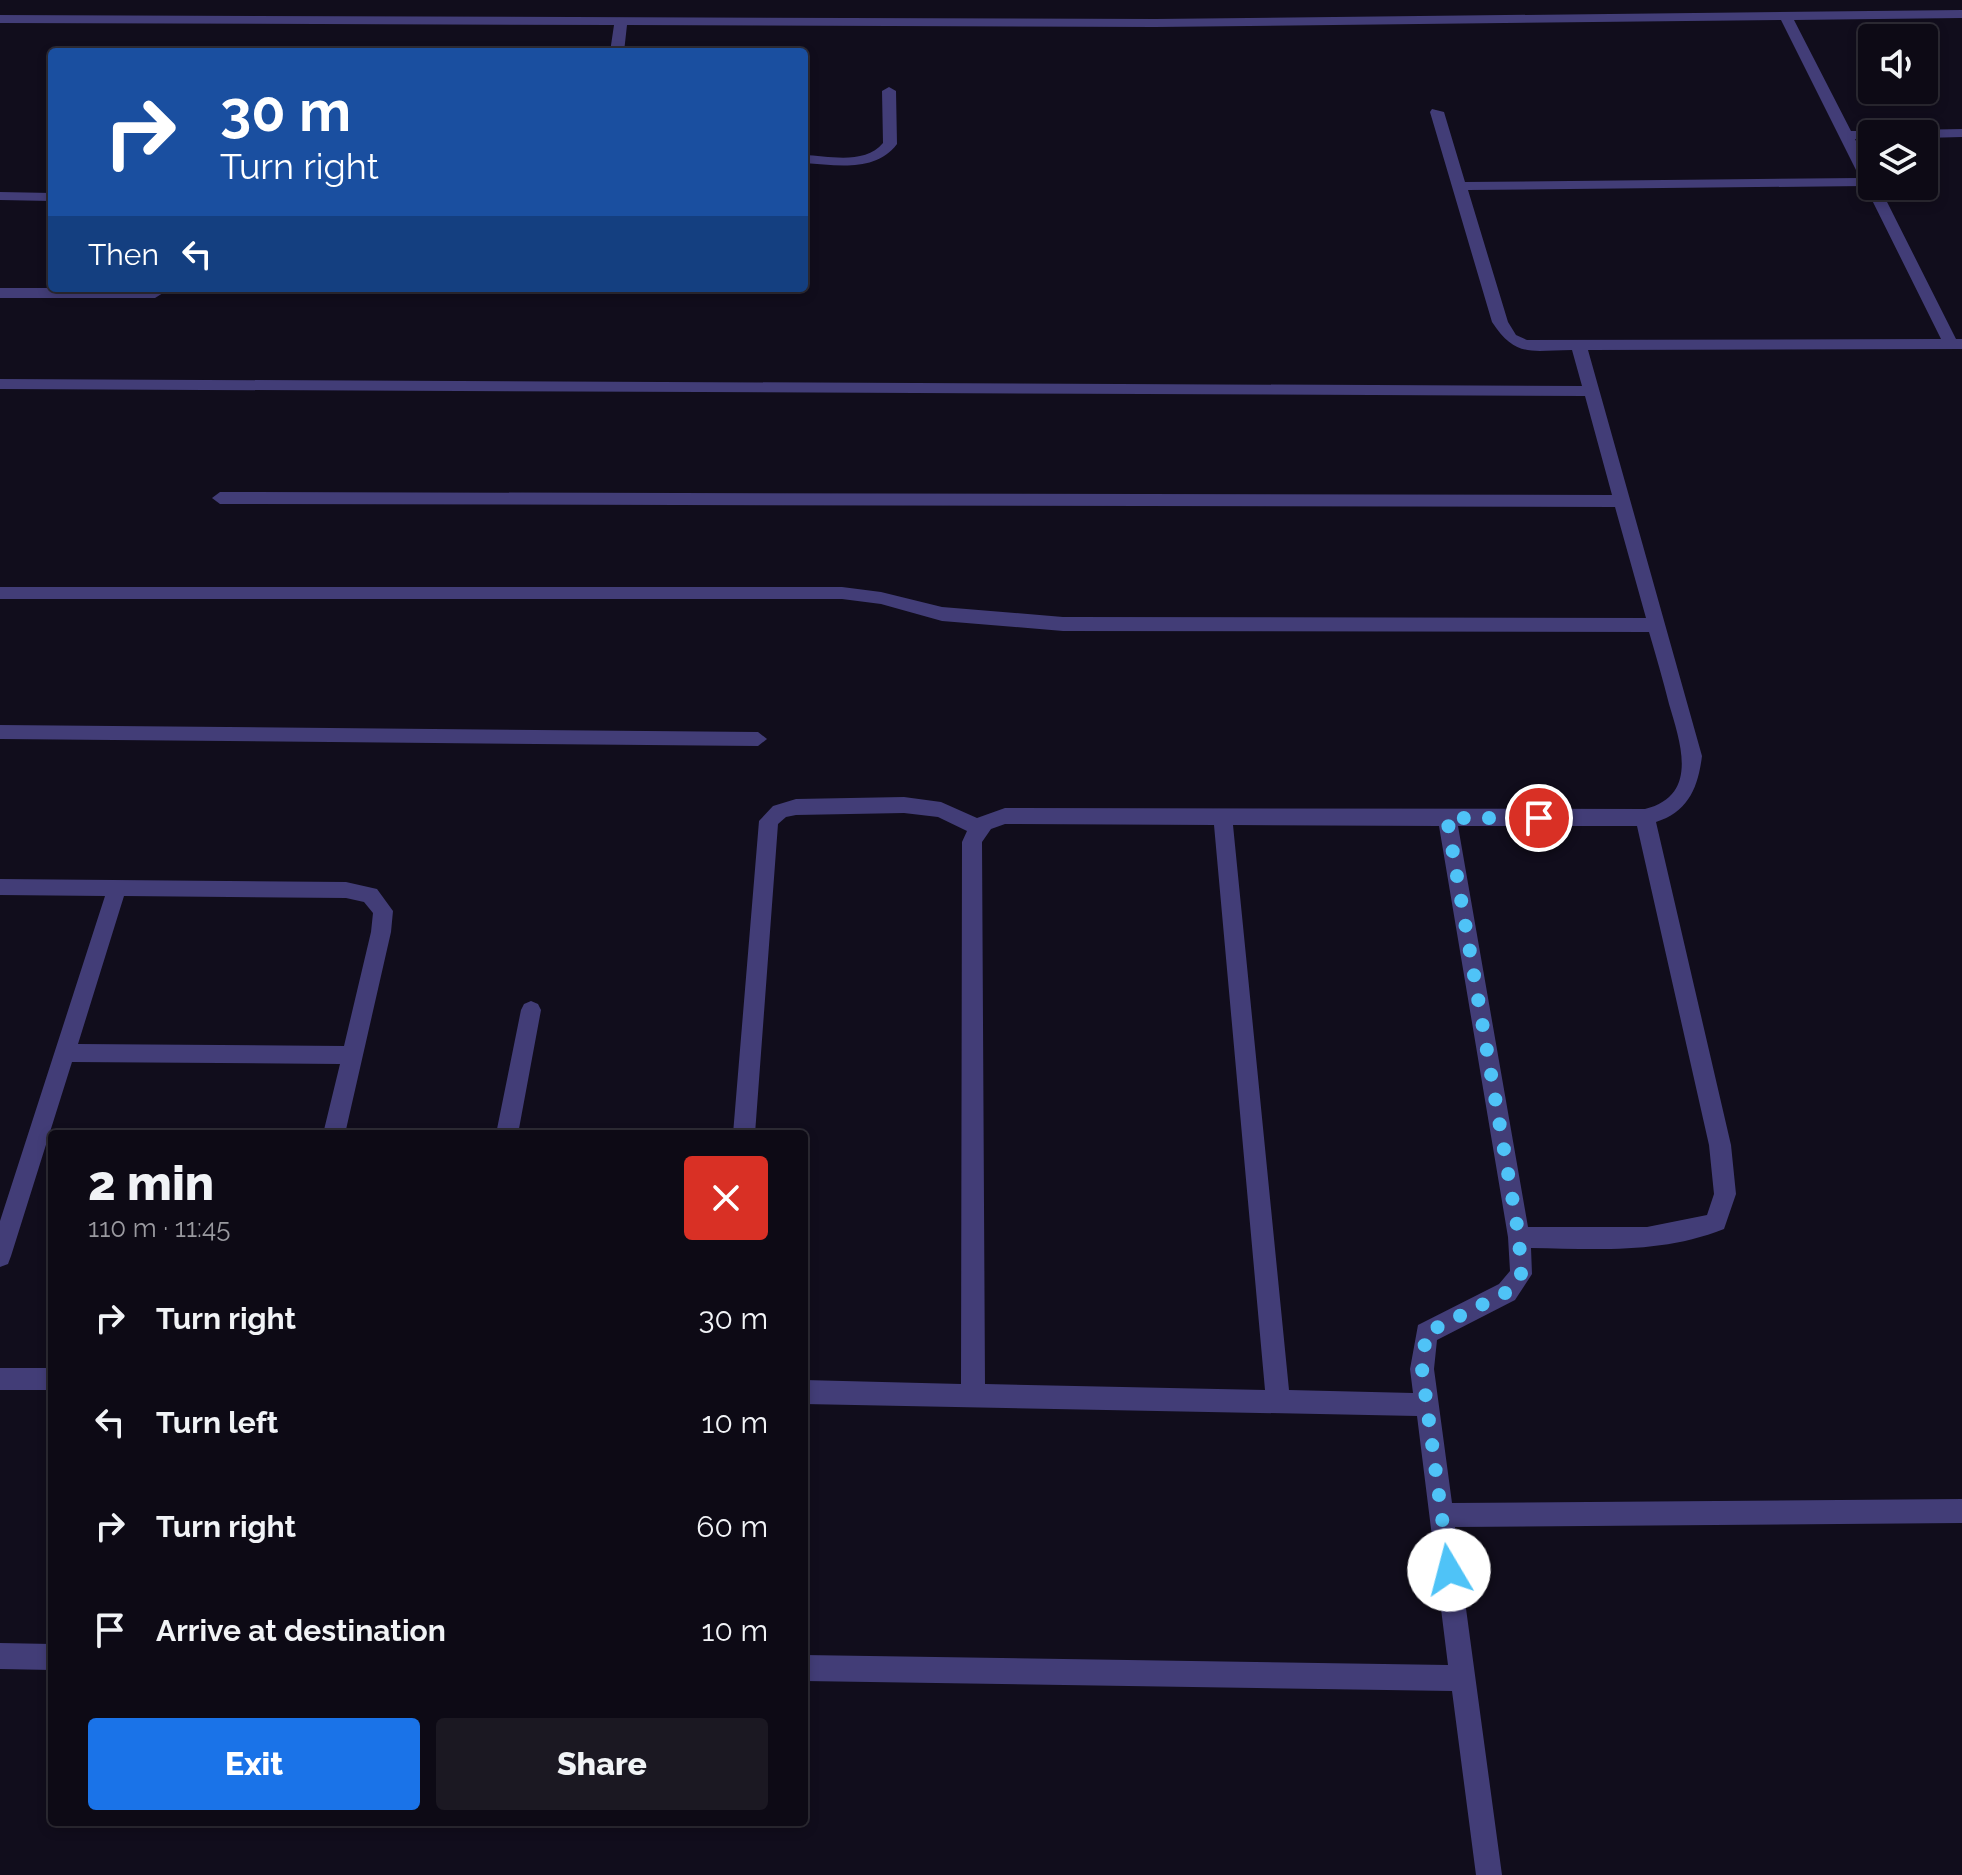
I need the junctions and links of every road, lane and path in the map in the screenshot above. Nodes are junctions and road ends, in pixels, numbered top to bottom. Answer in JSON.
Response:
{"nodes":[{"id":1,"x":1610,"y":0,"type":"edge"},
{"id":2,"x":1962,"y":14,"type":"edge"},
{"id":3,"x":1786,"y":16,"type":"junction"},
{"id":4,"x":1615,"y":18,"type":"junction"},
{"id":5,"x":0,"y":19,"type":"edge"},
{"id":6,"x":621,"y":21,"type":"junction"},
{"id":7,"x":618,"y":48,"type":"edge"},
{"id":8,"x":889,"y":91,"type":"dead end"},
{"id":9,"x":1437,"y":112,"type":"dead end"},
{"id":10,"x":1938,"y":133,"type":"edge"},
{"id":11,"x":1962,"y":133,"type":"edge"},
{"id":12,"x":1845,"y":135,"type":"junction"},
{"id":13,"x":1858,"y":135,"type":"edge"},
{"id":14,"x":808,"y":159,"type":"edge"},
{"id":15,"x":1858,"y":160,"type":"edge"},
{"id":16,"x":1858,"y":182,"type":"edge"},
{"id":17,"x":1459,"y":186,"type":"junction"},
{"id":18,"x":0,"y":196,"type":"edge"},
{"id":19,"x":48,"y":197,"type":"edge"},
{"id":20,"x":1879,"y":200,"type":"edge"},
{"id":21,"x":0,"y":293,"type":"edge"},
{"id":22,"x":155,"y":293,"type":"dead end"},
{"id":23,"x":1956,"y":344,"type":"edge"},
{"id":24,"x":1579,"y":347,"type":"junction"},
{"id":25,"x":0,"y":384,"type":"edge"},
{"id":26,"x":1591,"y":391,"type":"junction"},
{"id":27,"x":220,"y":498,"type":"dead end"},
{"id":28,"x":1622,"y":501,"type":"junction"},
{"id":29,"x":0,"y":593,"type":"edge"},
{"id":30,"x":1657,"y":625,"type":"junction"},
{"id":31,"x":0,"y":732,"type":"edge"},
{"id":32,"x":758,"y":739,"type":"dead end"},
{"id":33,"x":1223,"y":817,"type":"junction"},
{"id":34,"x":1645,"y":817,"type":"junction"},
{"id":35,"x":1447,"y":818,"type":"junction"},
{"id":36,"x":978,"y":827,"type":"junction"},
{"id":37,"x":0,"y":887,"type":"edge"},
{"id":38,"x":117,"y":888,"type":"junction"},
{"id":39,"x":531,"y":1010,"type":"dead end"},
{"id":40,"x":65,"y":1053,"type":"junction"},
{"id":41,"x":352,"y":1055,"type":"junction"},
{"id":42,"x":335,"y":1130,"type":"edge"},
{"id":43,"x":508,"y":1130,"type":"edge"},
{"id":44,"x":744,"y":1130,"type":"edge"},
{"id":45,"x":1519,"y":1237,"type":"junction"},
{"id":46,"x":0,"y":1256,"type":"edge"},
{"id":47,"x":0,"y":1379,"type":"edge"},
{"id":48,"x":48,"y":1379,"type":"edge"},
{"id":49,"x":808,"y":1392,"type":"edge"},
{"id":50,"x":973,"y":1396,"type":"junction"},
{"id":51,"x":1278,"y":1402,"type":"junction"},
{"id":52,"x":1427,"y":1405,"type":"junction"},
{"id":53,"x":1962,"y":1511,"type":"edge"},
{"id":54,"x":1442,"y":1515,"type":"junction"},
{"id":55,"x":0,"y":1656,"type":"edge"},
{"id":56,"x":48,"y":1657,"type":"edge"},
{"id":57,"x":808,"y":1668,"type":"edge"},
{"id":58,"x":1464,"y":1678,"type":"junction"},
{"id":59,"x":1489,"y":1875,"type":"edge"}],
"edges":[{"from":1,"to":4,"type":"street"},
{"from":2,"to":3,"type":"street"},
{"from":3,"to":4,"type":"street"},
{"from":3,"to":12,"type":"street"},
{"from":4,"to":6,"type":"street"},
{"from":5,"to":6,"type":"street"},
{"from":6,"to":7,"type":"street"},
{"from":8,"to":14,"type":"street"},
{"from":9,"to":17,"type":"street"},
{"from":10,"to":11,"type":"street"},
{"from":12,"to":13,"type":"street"},
{"from":12,"to":15,"type":"street"},
{"from":16,"to":17,"type":"street"},
{"from":17,"to":24,"type":"street"},
{"from":18,"to":19,"type":"street"},
{"from":20,"to":23,"type":"street"},
{"from":21,"to":22,"type":"street"},
{"from":23,"to":24,"type":"street"},
{"from":24,"to":26,"type":"street"},
{"from":25,"to":26,"type":"street"},
{"from":26,"to":28,"type":"street"},
{"from":27,"to":28,"type":"street"},
{"from":28,"to":30,"type":"street"},
{"from":29,"to":30,"type":"street"},
{"from":30,"to":34,"type":"street"},
{"from":31,"to":32,"type":"street"},
{"from":33,"to":35,"type":"street"},
{"from":33,"to":36,"type":"street"},
{"from":33,"to":51,"type":"street"},
{"from":34,"to":35,"type":"street"},
{"from":34,"to":45,"type":"street"},
{"from":35,"to":45,"type":"street"},
{"from":36,"to":44,"type":"street"},
{"from":36,"to":50,"type":"street"},
{"from":37,"to":38,"type":"street"},
{"from":38,"to":40,"type":"street"},
{"from":38,"to":41,"type":"street"},
{"from":39,"to":43,"type":"street"},
{"from":40,"to":41,"type":"street"},
{"from":40,"to":46,"type":"street"},
{"from":41,"to":42,"type":"street"},
{"from":45,"to":52,"type":"street"},
{"from":47,"to":48,"type":"street"},
{"from":49,"to":50,"type":"street"},
{"from":50,"to":51,"type":"street"},
{"from":51,"to":52,"type":"street"},
{"from":52,"to":54,"type":"street"},
{"from":53,"to":54,"type":"street"},
{"from":54,"to":58,"type":"street"},
{"from":55,"to":56,"type":"street"},
{"from":57,"to":58,"type":"street"},
{"from":58,"to":59,"type":"street"}]}
